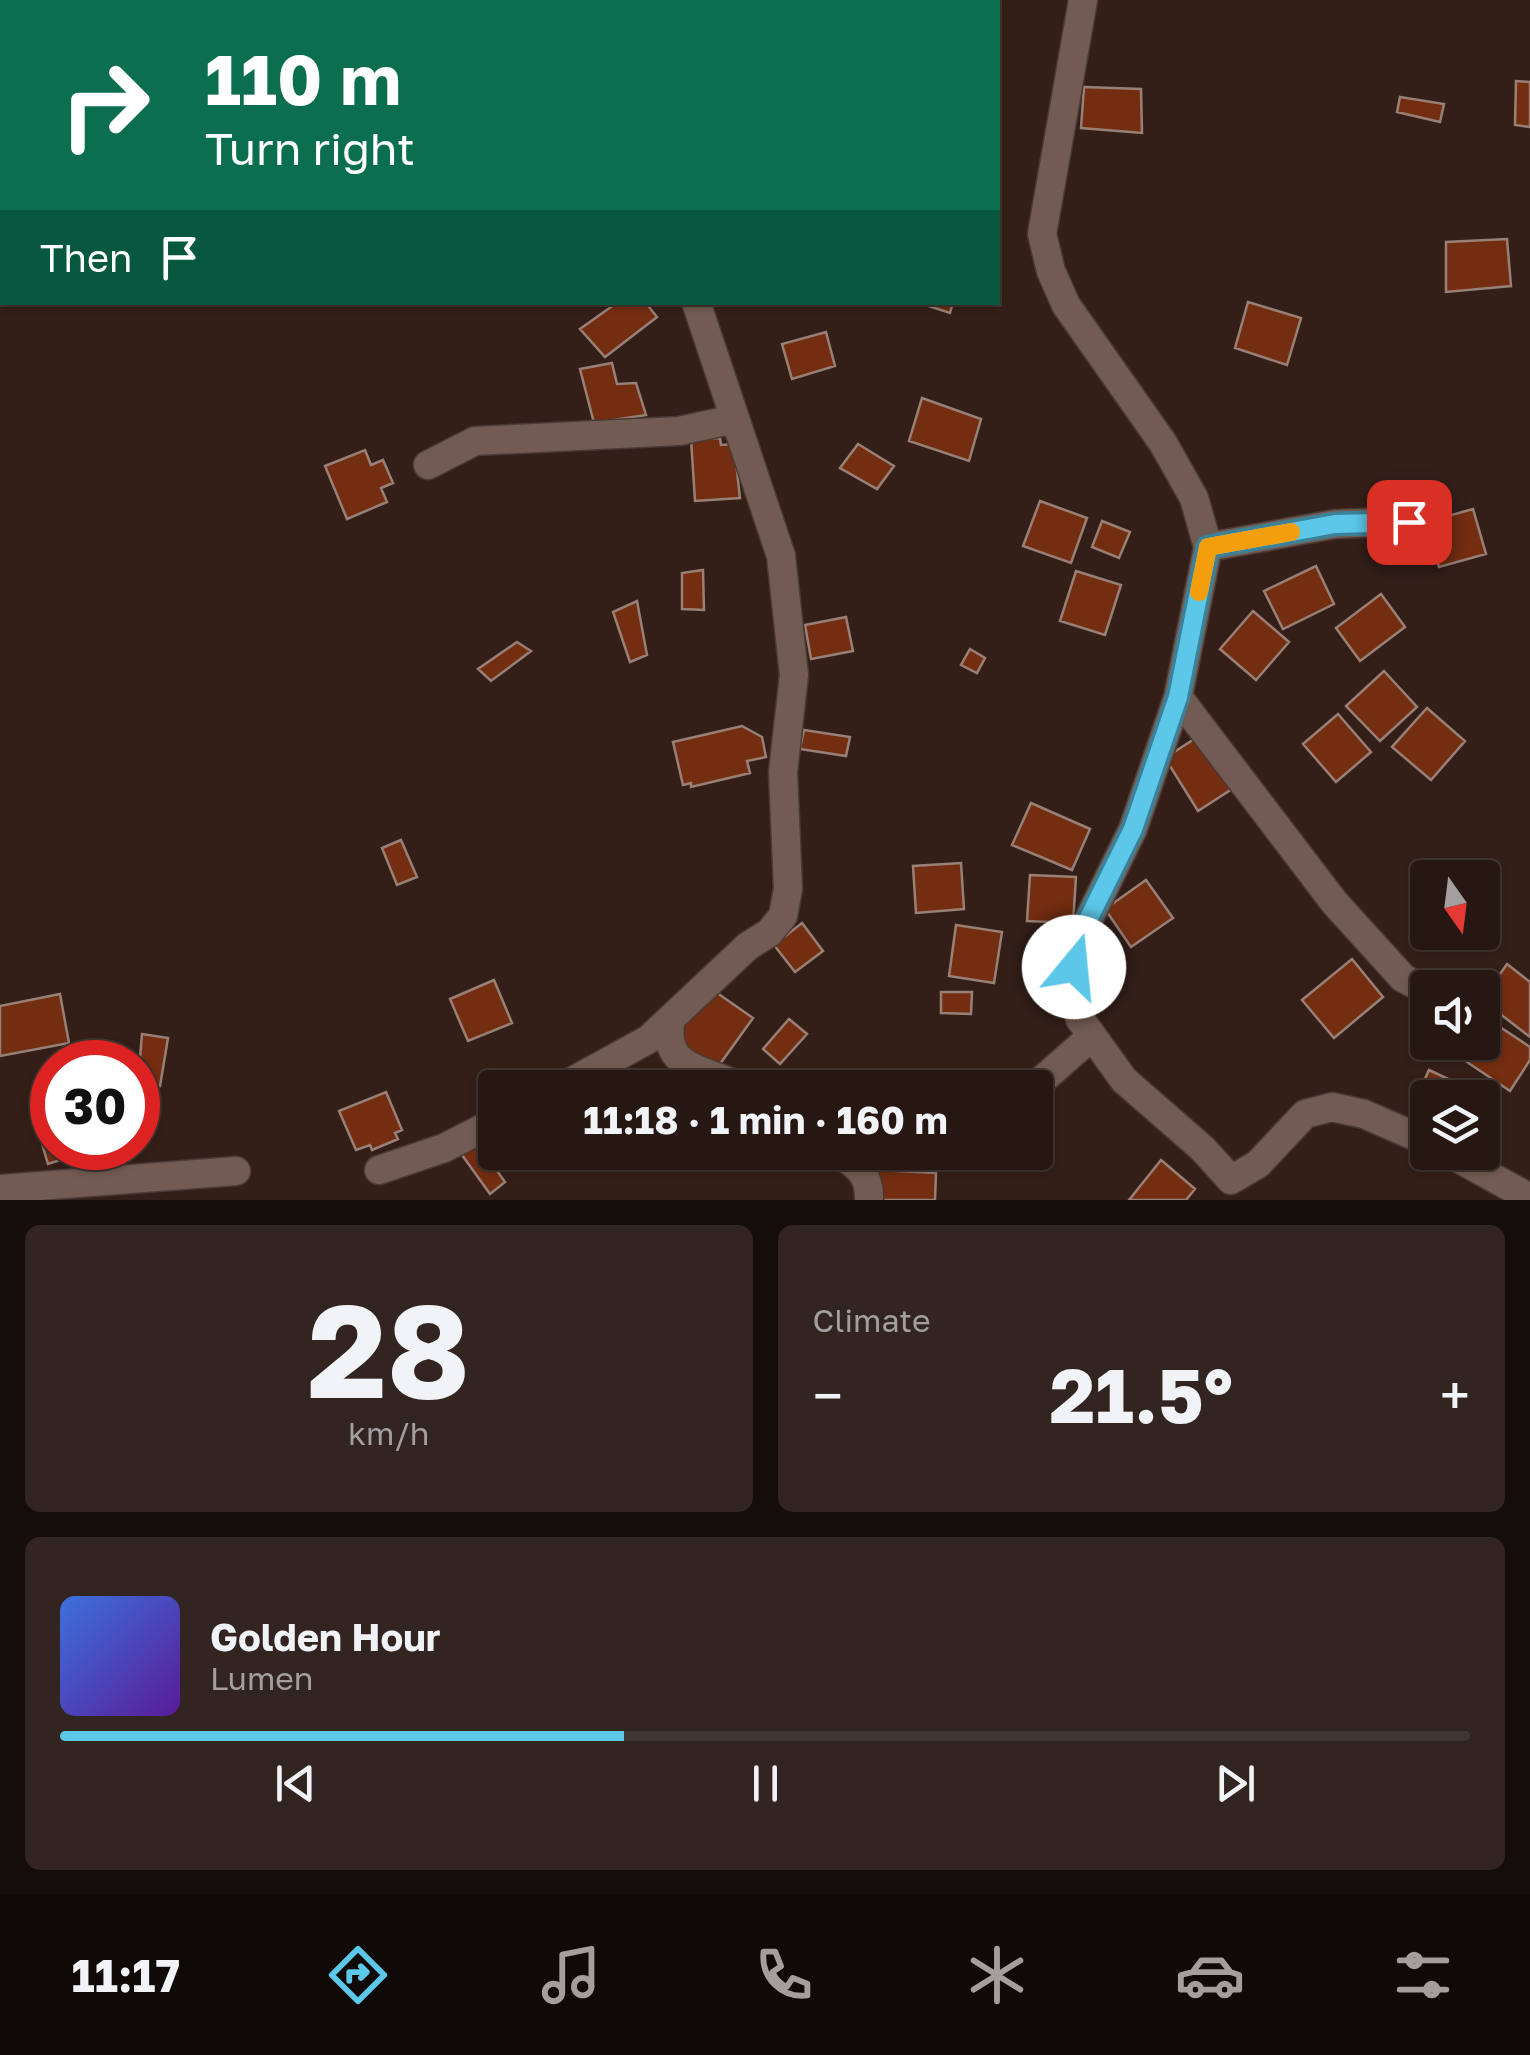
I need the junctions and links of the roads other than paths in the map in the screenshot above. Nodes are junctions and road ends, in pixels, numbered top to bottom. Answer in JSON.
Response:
{"nodes":[{"id":1,"x":1084,"y":0,"type":"edge"},
{"id":2,"x":697,"y":305,"type":"edge"},
{"id":3,"x":734,"y":418,"type":"junction"},
{"id":4,"x":428,"y":465,"type":"dead end"},
{"id":5,"x":1409,"y":522,"type":"dead end"},
{"id":6,"x":1208,"y":547,"type":"junction"},
{"id":7,"x":1178,"y":697,"type":"junction"},
{"id":8,"x":1410,"y":982,"type":"edge"},
{"id":9,"x":671,"y":1019,"type":"junction"},
{"id":10,"x":1091,"y":1037,"type":"junction"},
{"id":11,"x":593,"y":1070,"type":"edge"},
{"id":12,"x":702,"y":1070,"type":"edge"},
{"id":13,"x":1053,"y":1070,"type":"edge"},
{"id":14,"x":478,"y":1131,"type":"edge"},
{"id":15,"x":1410,"y":1134,"type":"edge"},
{"id":16,"x":236,"y":1170,"type":"dead end"},
{"id":17,"x":379,"y":1170,"type":"dead end"},
{"id":18,"x":860,"y":1170,"type":"edge"},
{"id":19,"x":1479,"y":1170,"type":"edge"},
{"id":20,"x":0,"y":1189,"type":"edge"},
{"id":21,"x":1232,"y":1190,"type":"edge"},
{"id":22,"x":1530,"y":1198,"type":"edge"},
{"id":23,"x":869,"y":1200,"type":"edge"}],
"edges":[{"from":1,"to":6,"type":"street"},
{"from":2,"to":3,"type":"street"},
{"from":3,"to":4,"type":"street"},
{"from":3,"to":9,"type":"street"},
{"from":5,"to":6,"type":"street"},
{"from":6,"to":7,"type":"street"},
{"from":7,"to":8,"type":"street"},
{"from":7,"to":10,"type":"street"},
{"from":9,"to":11,"type":"street"},
{"from":9,"to":12,"type":"street"},
{"from":10,"to":13,"type":"street"},
{"from":10,"to":21,"type":"street"},
{"from":14,"to":17,"type":"street"},
{"from":15,"to":21,"type":"street"},
{"from":16,"to":20,"type":"street"},
{"from":18,"to":23,"type":"street"},
{"from":19,"to":22,"type":"street"}]}
